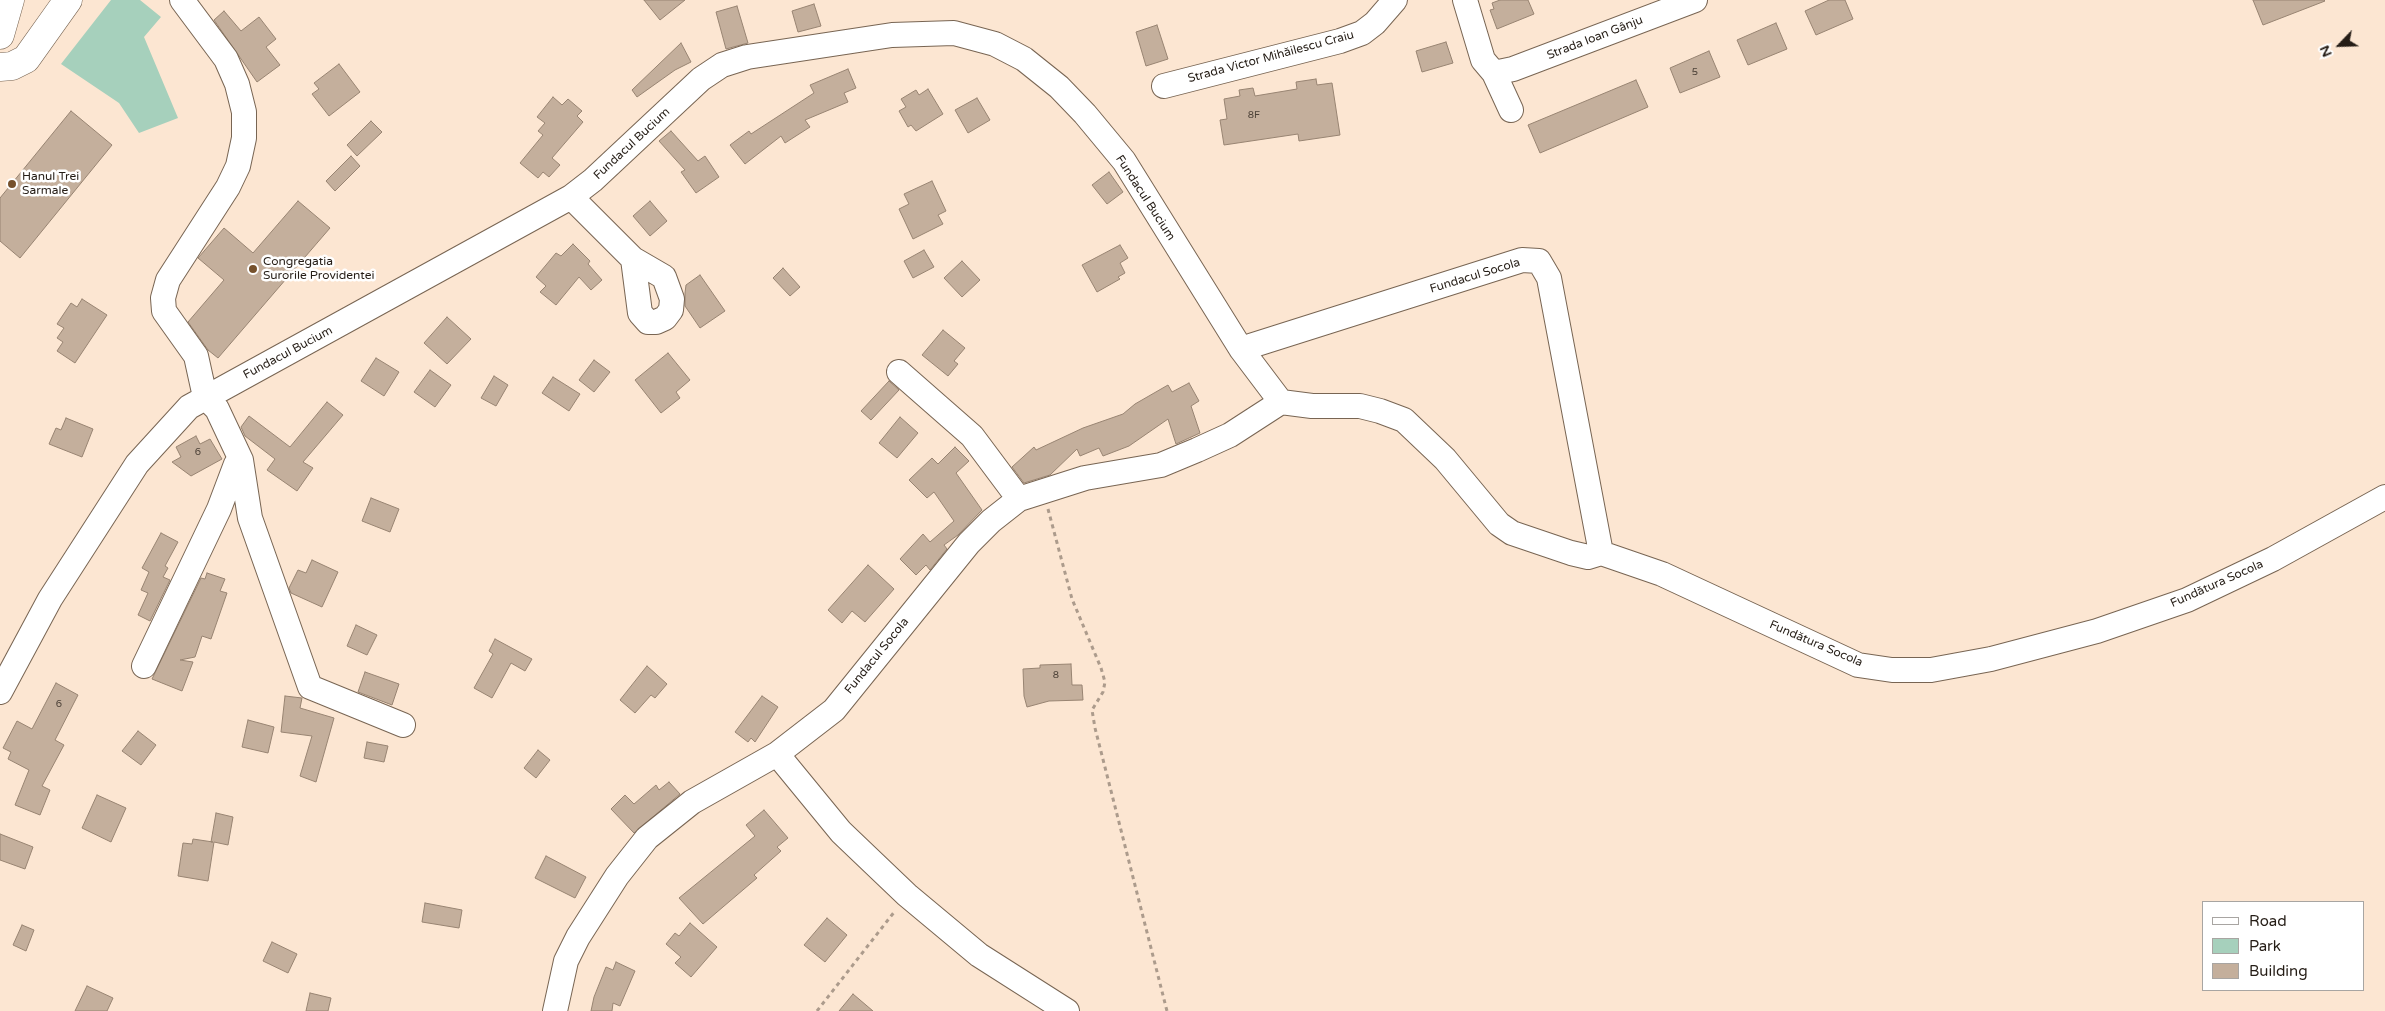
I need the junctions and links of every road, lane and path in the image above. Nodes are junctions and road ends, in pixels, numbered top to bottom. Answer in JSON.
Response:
{"nodes":[{"id":1,"x":10,"y":0,"type":"edge"},
{"id":2,"x":68,"y":0,"type":"edge"},
{"id":3,"x":182,"y":0,"type":"edge"},
{"id":4,"x":1395,"y":0,"type":"edge"},
{"id":5,"x":1464,"y":0,"type":"edge"},
{"id":6,"x":1695,"y":0,"type":"edge"},
{"id":7,"x":0,"y":35,"type":"edge"},
{"id":8,"x":0,"y":67,"type":"edge"},
{"id":9,"x":1494,"y":73,"type":"junction"},
{"id":10,"x":1164,"y":86,"type":"dead end"},
{"id":11,"x":1511,"y":110,"type":"dead end"},
{"id":12,"x":571,"y":197,"type":"junction"},
{"id":13,"x":632,"y":259,"type":"dead end"},
{"id":14,"x":1240,"y":349,"type":"junction"},
{"id":15,"x":899,"y":372,"type":"dead end"},
{"id":16,"x":205,"y":397,"type":"junction"},
{"id":17,"x":1282,"y":402,"type":"junction"},
{"id":18,"x":241,"y":460,"type":"junction"},
{"id":19,"x":1043,"y":492,"type":"junction"},
{"id":20,"x":2385,"y":497,"type":"edge"},
{"id":21,"x":1019,"y":499,"type":"junction"},
{"id":22,"x":1601,"y":553,"type":"junction"},
{"id":23,"x":144,"y":666,"type":"dead end"},
{"id":24,"x":0,"y":692,"type":"edge"},
{"id":25,"x":403,"y":725,"type":"dead end"},
{"id":26,"x":777,"y":754,"type":"junction"},
{"id":27,"x":907,"y":895,"type":"junction"},
{"id":28,"x":555,"y":1011,"type":"edge"},
{"id":29,"x":817,"y":1011,"type":"edge"},
{"id":30,"x":1067,"y":1011,"type":"edge"},
{"id":31,"x":1167,"y":1011,"type":"edge"}],
"edges":[{"from":1,"to":7,"type":"main road"},
{"from":2,"to":8,"type":"main road"},
{"from":3,"to":16,"type":"street"},
{"from":4,"to":10,"type":"street","name":"Strada Victor Mihăilescu Craiu"},
{"from":5,"to":9,"type":"street"},
{"from":6,"to":9,"type":"street","name":"Strada Ioan Gânju"},
{"from":9,"to":11,"type":"street"},
{"from":12,"to":13,"type":"street"},
{"from":12,"to":14,"type":"street","name":"Fundacul Bucium"},
{"from":12,"to":16,"type":"street","name":"Fundacul Bucium"},
{"from":14,"to":17,"type":"street","name":"Fundacul Bucium"},
{"from":14,"to":22,"type":"street","name":"Fundacul Socola"},
{"from":15,"to":21,"type":"street"},
{"from":16,"to":18,"type":"street"},
{"from":16,"to":24,"type":"street","name":"Fundacul Bucium"},
{"from":17,"to":19,"type":"street","name":"Fundacul Socola"},
{"from":17,"to":22,"type":"street","name":"Fundătura Socola"},
{"from":18,"to":23,"type":"street"},
{"from":18,"to":25,"type":"street"},
{"from":19,"to":21,"type":"street","name":"Fundacul Socola"},
{"from":19,"to":31,"type":"path"},
{"from":20,"to":22,"type":"street","name":"Fundătura Socola"},
{"from":21,"to":26,"type":"street","name":"Fundacul Socola"},
{"from":26,"to":27,"type":"street"},
{"from":26,"to":28,"type":"street","name":"Fundacul Socola"},
{"from":27,"to":29,"type":"path"},
{"from":27,"to":30,"type":"street"}]}
